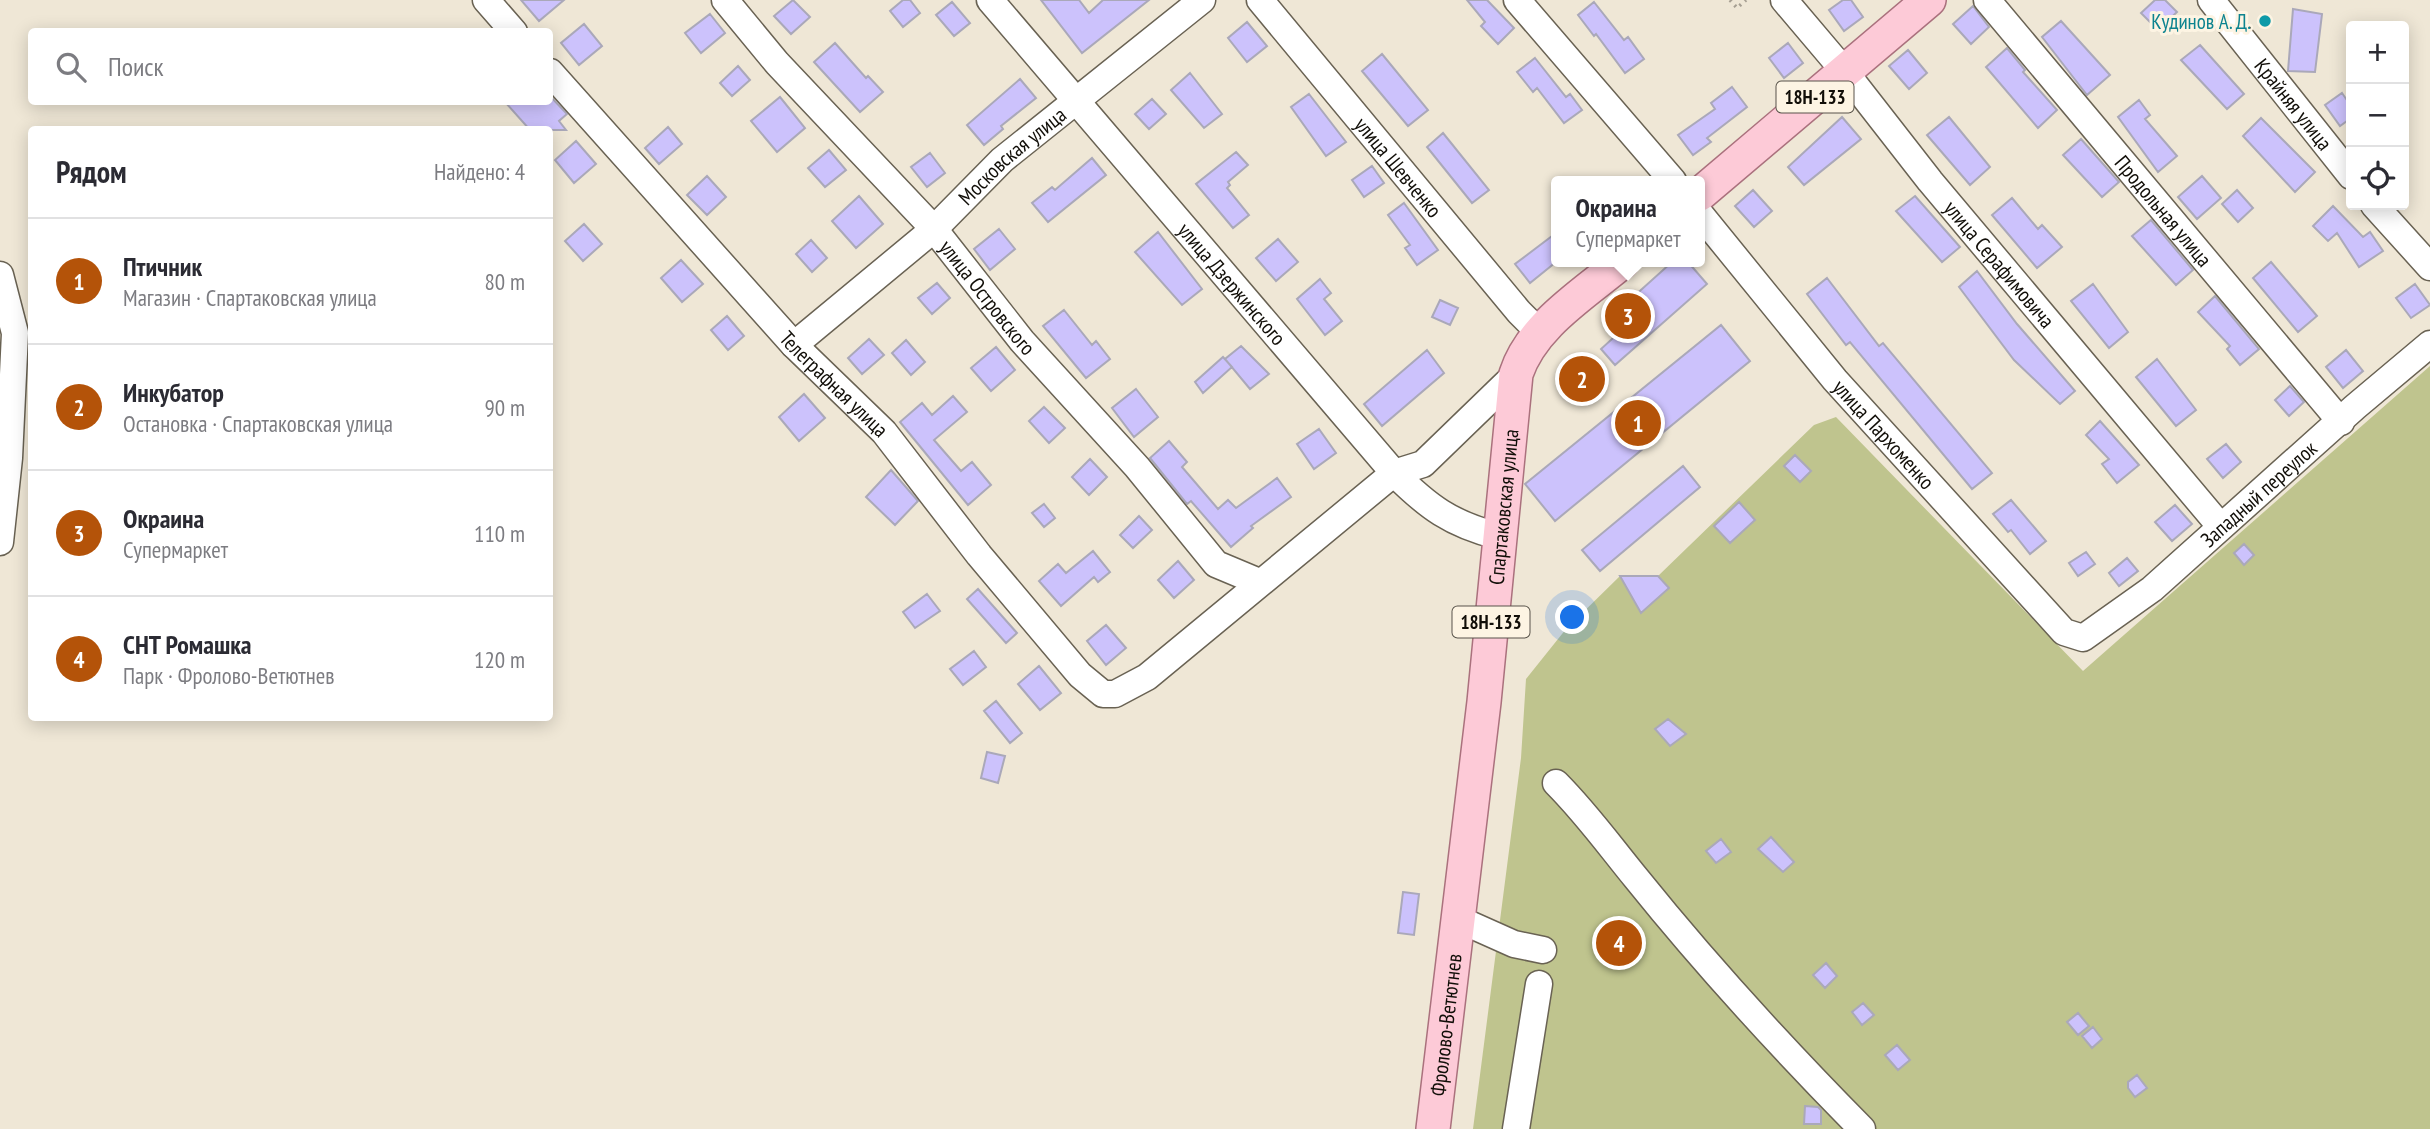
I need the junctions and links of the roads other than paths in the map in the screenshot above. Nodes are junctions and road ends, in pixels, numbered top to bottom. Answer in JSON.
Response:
{"nodes":[{"id":1,"x":486,"y":0,"type":"edge"},
{"id":2,"x":725,"y":0,"type":"edge"},
{"id":3,"x":990,"y":0,"type":"edge"},
{"id":4,"x":1202,"y":0,"type":"edge"},
{"id":5,"x":1260,"y":0,"type":"edge"},
{"id":6,"x":1517,"y":0,"type":"edge"},
{"id":7,"x":1784,"y":0,"type":"edge"},
{"id":8,"x":1929,"y":0,"type":"edge"},
{"id":9,"x":1987,"y":0,"type":"edge"},
{"id":10,"x":2211,"y":0,"type":"edge"},
{"id":11,"x":2236,"y":11,"type":"edge"},
{"id":12,"x":510,"y":28,"type":"edge"},
{"id":13,"x":1845,"y":72,"type":"junction"},
{"id":14,"x":553,"y":75,"type":"edge"},
{"id":15,"x":1076,"y":100,"type":"junction"},
{"id":16,"x":2346,"y":170,"type":"edge"},
{"id":17,"x":1669,"y":176,"type":"edge"},
{"id":18,"x":1705,"y":190,"type":"edge"},
{"id":19,"x":2379,"y":210,"type":"edge"},
{"id":20,"x":1705,"y":220,"type":"edge"},
{"id":21,"x":934,"y":229,"type":"junction"},
{"id":22,"x":1616,"y":267,"type":"edge"},
{"id":23,"x":2430,"y":267,"type":"edge"},
{"id":24,"x":0,"y":275,"type":"edge"},
{"id":25,"x":1539,"y":332,"type":"junction"},
{"id":26,"x":2430,"y":344,"type":"edge"},
{"id":27,"x":794,"y":345,"type":"junction"},
{"id":28,"x":1516,"y":374,"type":"junction"},
{"id":29,"x":2341,"y":422,"type":"junction"},
{"id":30,"x":1394,"y":473,"type":"junction"},
{"id":31,"x":2220,"y":526,"type":"junction"},
{"id":32,"x":1498,"y":536,"type":"junction"},
{"id":33,"x":0,"y":542,"type":"edge"},
{"id":34,"x":1259,"y":582,"type":"junction"},
{"id":35,"x":2083,"y":638,"type":"joint"},
{"id":36,"x":1556,"y":783,"type":"dead end"},
{"id":37,"x":1458,"y":919,"type":"junction"},
{"id":38,"x":1542,"y":950,"type":"dead end"},
{"id":39,"x":1539,"y":984,"type":"dead end"},
{"id":40,"x":1433,"y":1129,"type":"edge"},
{"id":41,"x":1516,"y":1129,"type":"edge"},
{"id":42,"x":1862,"y":1129,"type":"edge"}],
"edges":[{"from":1,"to":12,"type":"street"},
{"from":2,"to":21,"type":"street","name":"улица Островского"},
{"from":3,"to":15,"type":"street","name":"улица Дзержинского"},
{"from":4,"to":15,"type":"street","name":"Московская улица"},
{"from":5,"to":25,"type":"street","name":"улица Шевченко"},
{"from":6,"to":17,"type":"street"},
{"from":7,"to":13,"type":"street","name":"улица Серафимовича"},
{"from":8,"to":13,"type":"main road","number":"18Н-133"},
{"from":9,"to":29,"type":"street","name":"Продольная улица"},
{"from":10,"to":11,"type":"street","name":"Крайняя улица"},
{"from":11,"to":16,"type":"street","name":"Крайняя улица"},
{"from":13,"to":18,"type":"main road","number":"18Н-133"},
{"from":13,"to":31,"type":"street","name":"улица Серафимовича"},
{"from":14,"to":27,"type":"street","name":"Телеграфная улица"},
{"from":15,"to":21,"type":"street","name":"Московская улица"},
{"from":15,"to":30,"type":"street","name":"улица Дзержинского"},
{"from":19,"to":23,"type":"street"},
{"from":20,"to":35,"type":"street","name":"улица Пархоменко"},
{"from":21,"to":27,"type":"street","name":"Московская улица"},
{"from":21,"to":34,"type":"street","name":"улица Островского"},
{"from":22,"to":25,"type":"main road","name":"Спартаковская улица","number":"18Н-133"},
{"from":24,"to":33,"type":"street"},
{"from":25,"to":28,"type":"main road","name":"Спартаковская улица","number":"18Н-133"},
{"from":26,"to":29,"type":"street","name":"Западный переулок"},
{"from":27,"to":34,"type":"street","name":"Телеграфная улица"},
{"from":28,"to":30,"type":"street"},
{"from":28,"to":32,"type":"main road","name":"Спартаковская улица","number":"18Н-133"},
{"from":29,"to":31,"type":"street","name":"Западный переулок"},
{"from":30,"to":32,"type":"street","name":"улица Дзержинского"},
{"from":30,"to":34,"type":"street"},
{"from":31,"to":35,"type":"street","name":"Западный переулок"},
{"from":32,"to":37,"type":"main road","name":"Спартаковская улица","number":"18Н-133"},
{"from":36,"to":42,"type":"street"},
{"from":37,"to":38,"type":"street"},
{"from":37,"to":40,"type":"main road","name":"Фролово-Ветютнев","number":"18Н-133"},
{"from":39,"to":41,"type":"street"}]}
